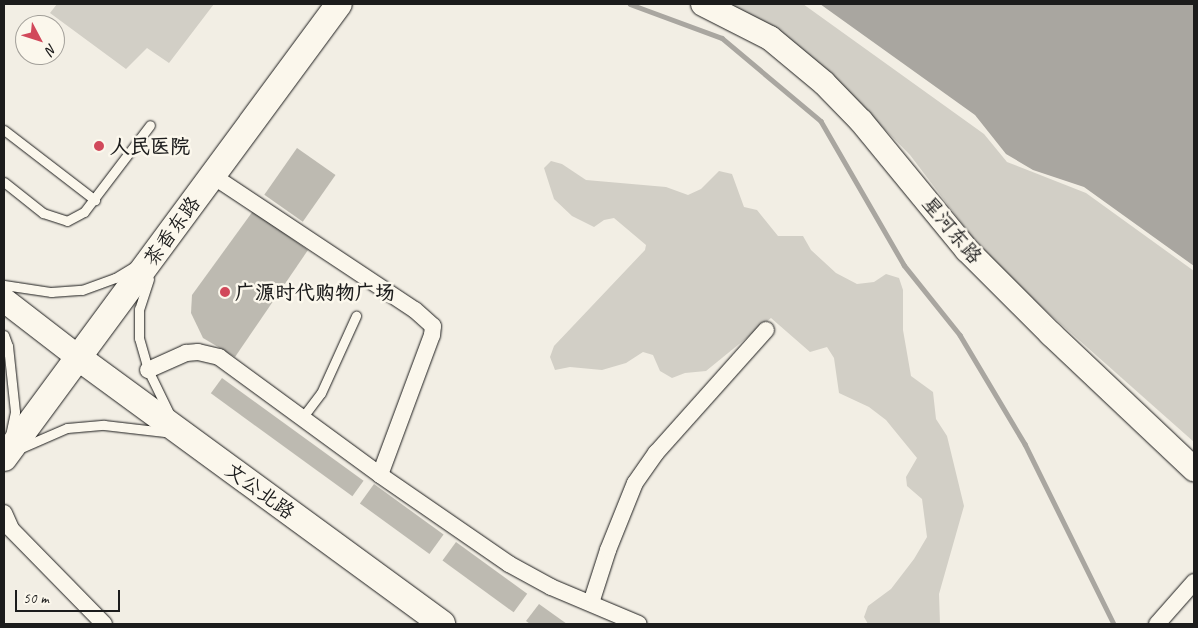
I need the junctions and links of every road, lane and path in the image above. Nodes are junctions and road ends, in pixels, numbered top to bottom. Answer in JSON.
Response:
{"nodes":[{"id":1,"x":339,"y":4,"type":"edge"},
{"id":2,"x":703,"y":4,"type":"edge"},
{"id":3,"x":150,"y":125,"type":"dead end"},
{"id":4,"x":4,"y":130,"type":"edge"},
{"id":5,"x":213,"y":176,"type":"junction"},
{"id":6,"x":4,"y":182,"type":"edge"},
{"id":7,"x":95,"y":200,"type":"junction"},
{"id":8,"x":156,"y":252,"type":"junction"},
{"id":9,"x":4,"y":285,"type":"edge"},
{"id":10,"x":4,"y":300,"type":"edge"},
{"id":11,"x":356,"y":316,"type":"dead end"},
{"id":12,"x":766,"y":330,"type":"dead end"},
{"id":13,"x":4,"y":335,"type":"edge"},
{"id":14,"x":79,"y":358,"type":"junction"},
{"id":15,"x":148,"y":370,"type":"junction"},
{"id":16,"x":302,"y":418,"type":"junction"},
{"id":17,"x":183,"y":434,"type":"junction"},
{"id":18,"x":4,"y":457,"type":"edge"},
{"id":19,"x":1194,"y":470,"type":"edge"},
{"id":20,"x":380,"y":475,"type":"junction"},
{"id":21,"x":4,"y":513,"type":"edge"},
{"id":22,"x":1194,"y":582,"type":"edge"},
{"id":23,"x":591,"y":604,"type":"junction"},
{"id":24,"x":104,"y":624,"type":"edge"},
{"id":25,"x":442,"y":624,"type":"edge"},
{"id":26,"x":639,"y":624,"type":"edge"},
{"id":27,"x":1157,"y":624,"type":"edge"}],
"edges":[{"from":1,"to":5,"type":"main road","name":"茶香东路"},
{"from":2,"to":19,"type":"street","name":"星河东路"},
{"from":3,"to":7,"type":"lane"},
{"from":4,"to":7,"type":"lane"},
{"from":5,"to":8,"type":"main road","name":"茶香东路"},
{"from":5,"to":20,"type":"street"},
{"from":6,"to":7,"type":"lane"},
{"from":8,"to":9,"type":"lane"},
{"from":8,"to":14,"type":"main road","name":"茶香东路"},
{"from":8,"to":15,"type":"lane"},
{"from":10,"to":14,"type":"street"},
{"from":11,"to":16,"type":"lane"},
{"from":12,"to":23,"type":"street"},
{"from":13,"to":18,"type":"lane"},
{"from":14,"to":17,"type":"main road","name":"文公北路"},
{"from":14,"to":18,"type":"main road","name":"茶香东路"},
{"from":15,"to":16,"type":"street"},
{"from":15,"to":17,"type":"lane"},
{"from":16,"to":20,"type":"street"},
{"from":17,"to":18,"type":"lane"},
{"from":17,"to":25,"type":"main road","name":"文公北路"},
{"from":20,"to":23,"type":"street"},
{"from":21,"to":24,"type":"street"},
{"from":22,"to":27,"type":"street"},
{"from":23,"to":26,"type":"street"}]}
